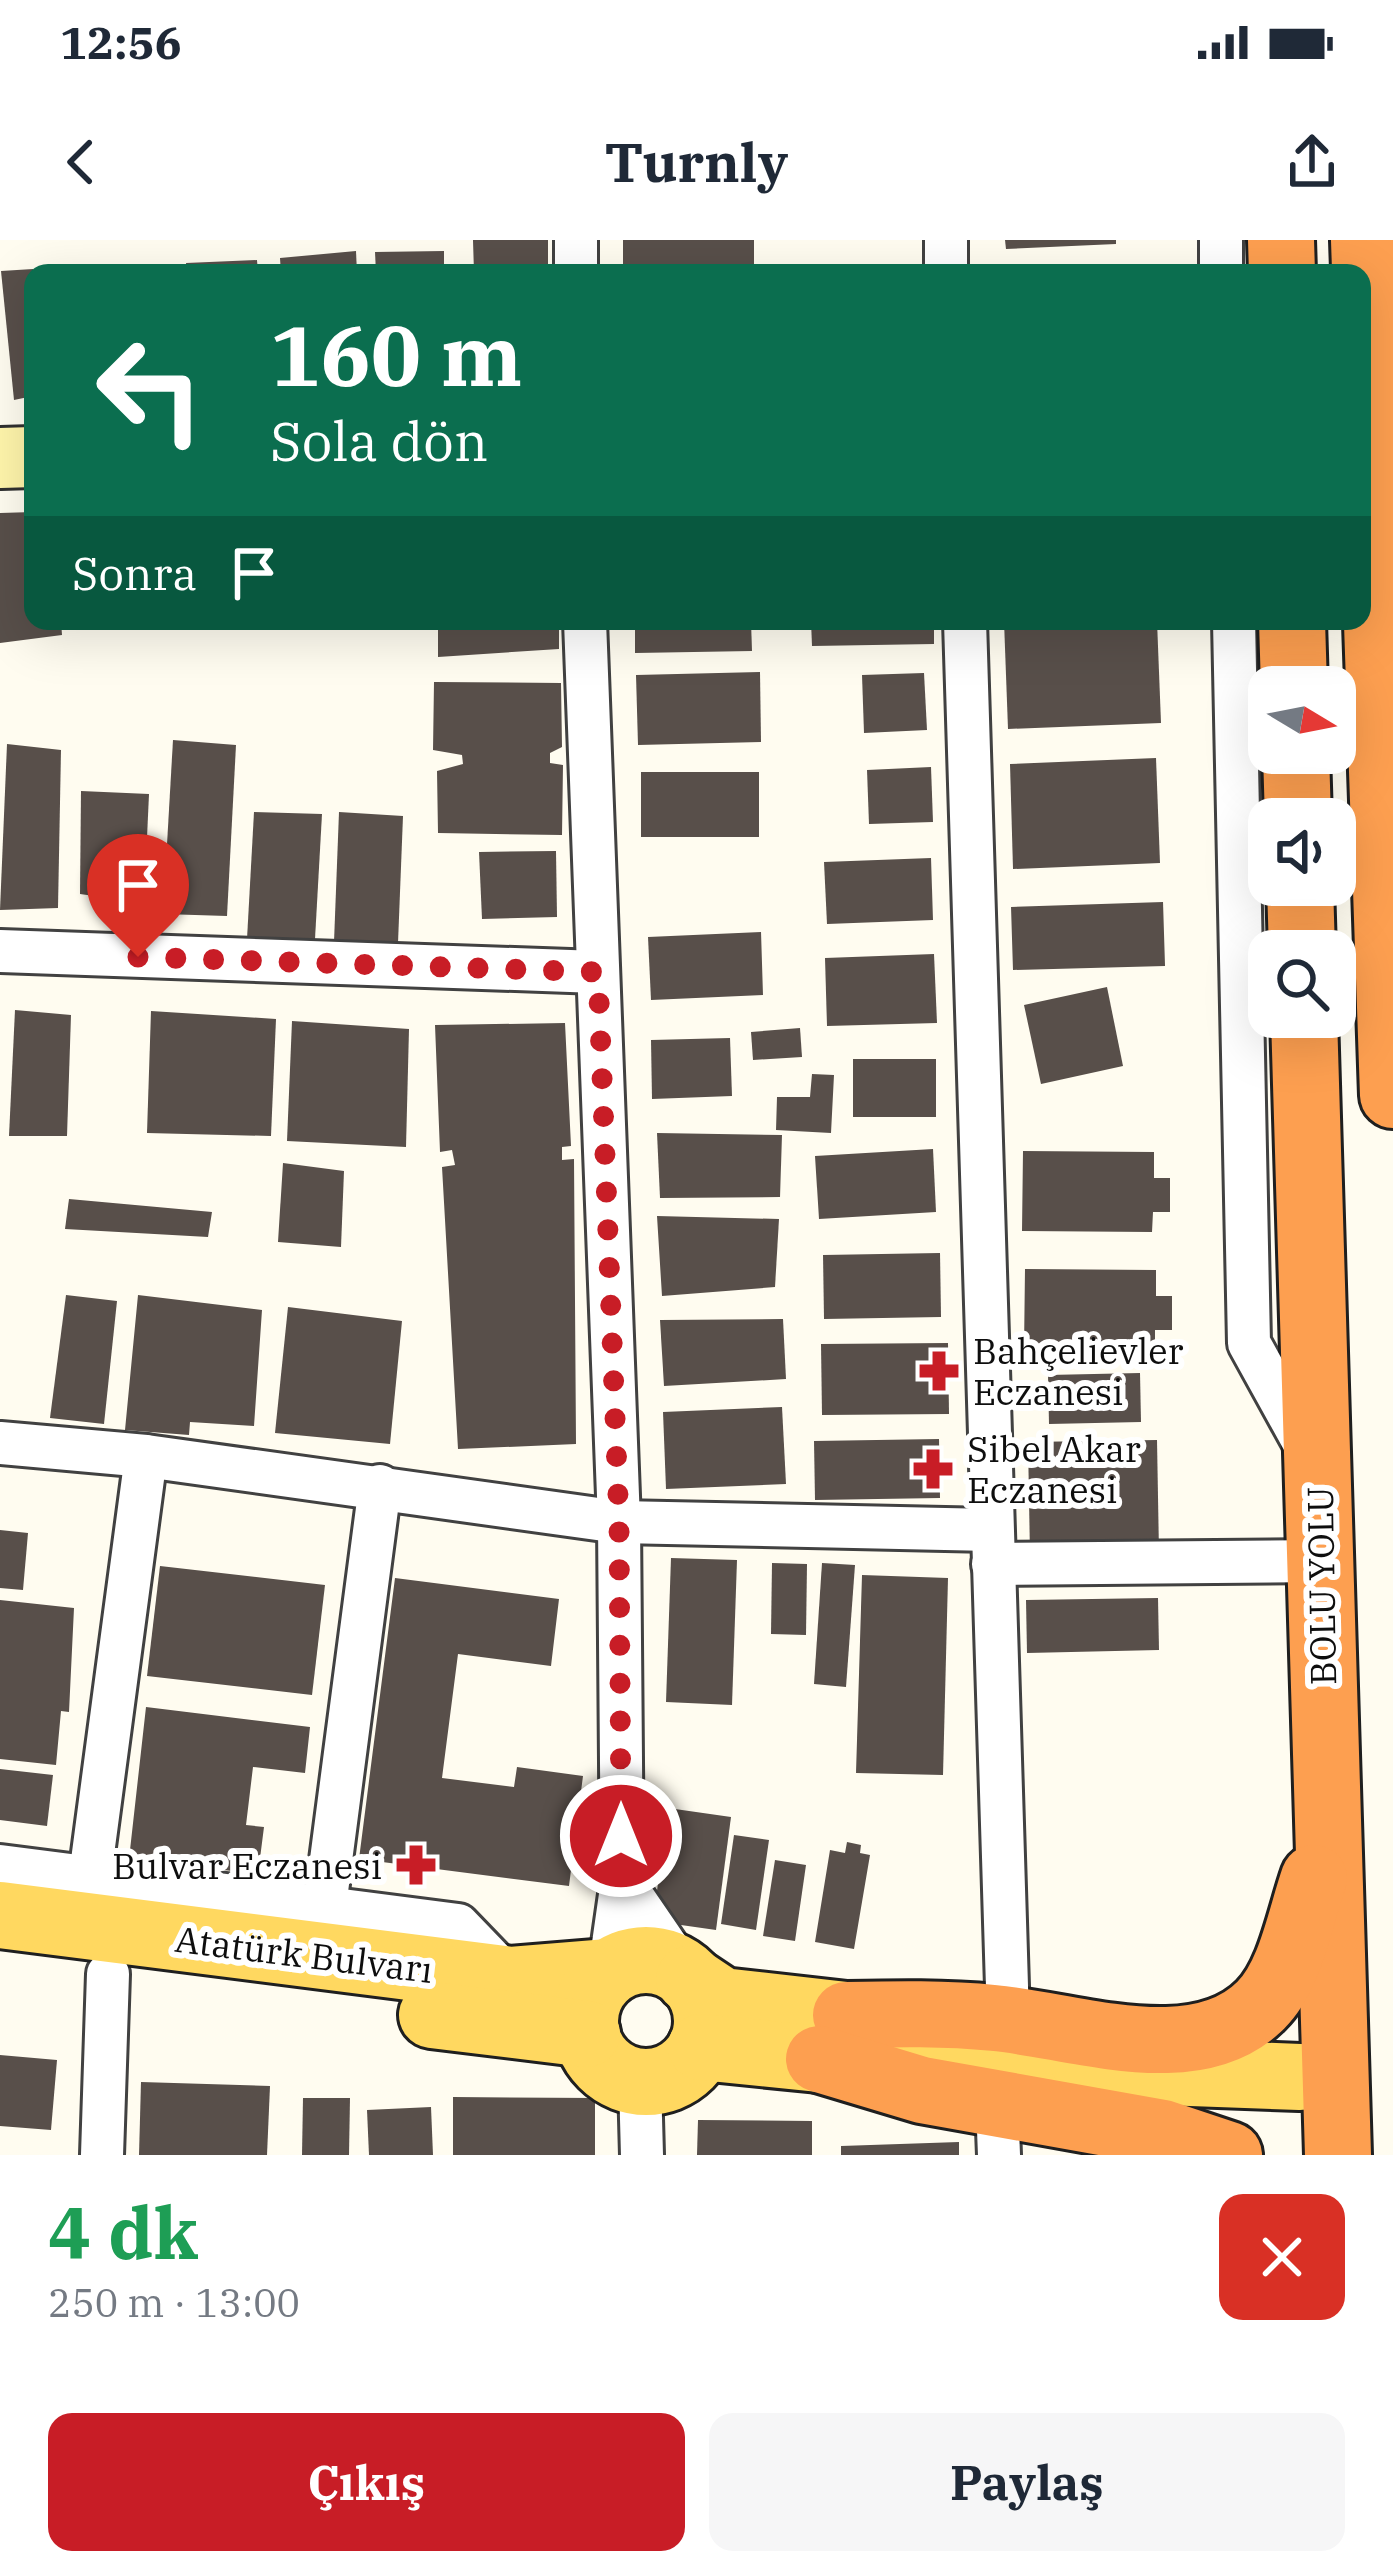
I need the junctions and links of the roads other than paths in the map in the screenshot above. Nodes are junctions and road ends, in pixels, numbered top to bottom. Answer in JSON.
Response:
{"nodes":[{"id":1,"x":1371,"y":446,"type":"edge"},
{"id":2,"x":585,"y":630,"type":"edge"},
{"id":3,"x":965,"y":630,"type":"edge"},
{"id":4,"x":1234,"y":630,"type":"edge"},
{"id":5,"x":1292,"y":630,"type":"edge"},
{"id":6,"x":1293,"y":666,"type":"edge"},
{"id":7,"x":0,"y":951,"type":"edge"},
{"id":8,"x":598,"y":972,"type":"junction"},
{"id":9,"x":1305,"y":1038,"type":"edge"},
{"id":10,"x":1393,"y":1095,"type":"edge"},
{"id":11,"x":0,"y":1443,"type":"edge"},
{"id":12,"x":146,"y":1456,"type":"junction"},
{"id":13,"x":1318,"y":1469,"type":"junction"},
{"id":14,"x":380,"y":1486,"type":"junction"},
{"id":15,"x":619,"y":1522,"type":"junction"},
{"id":16,"x":992,"y":1547,"type":"junction"},
{"id":17,"x":1320,"y":1561,"type":"junction"},
{"id":18,"x":1326,"y":1841,"type":"junction"},
{"id":19,"x":0,"y":1866,"type":"edge"},
{"id":20,"x":89,"y":1876,"type":"junction"},
{"id":21,"x":622,"y":1881,"type":"junction"},
{"id":22,"x":325,"y":1906,"type":"junction"},
{"id":23,"x":0,"y":1915,"type":"edge"},
{"id":24,"x":0,"y":1959,"type":"edge"},
{"id":25,"x":609,"y":1972,"type":"junction"},
{"id":26,"x":108,"y":1974,"type":"junction"},
{"id":27,"x":689,"y":1978,"type":"junction"},
{"id":28,"x":512,"y":1980,"type":"junction"},
{"id":29,"x":1008,"y":2019,"type":"junction"},
{"id":30,"x":587,"y":2034,"type":"junction"},
{"id":31,"x":832,"y":2037,"type":"junction"},
{"id":32,"x":701,"y":2047,"type":"junction"},
{"id":33,"x":640,"y":2082,"type":"junction"},
{"id":34,"x":1301,"y":2084,"type":"tunnel mouth"},
{"id":35,"x":998,"y":2129,"type":"edge"},
{"id":36,"x":102,"y":2155,"type":"edge"},
{"id":37,"x":642,"y":2155,"type":"edge"},
{"id":38,"x":1229,"y":2155,"type":"edge"},
{"id":39,"x":1338,"y":2155,"type":"edge"}],
"edges":[{"from":1,"to":10,"type":"highway"},
{"from":2,"to":8,"type":"street"},
{"from":3,"to":16,"type":"street"},
{"from":4,"to":13,"type":"street"},
{"from":5,"to":6,"type":"highway"},
{"from":7,"to":8,"type":"street"},
{"from":8,"to":15,"type":"street"},
{"from":9,"to":13,"type":"highway","name":"BOLU YOLU"},
{"from":11,"to":12,"type":"street"},
{"from":12,"to":14,"type":"street"},
{"from":12,"to":20,"type":"street"},
{"from":13,"to":17,"type":"highway","name":"BOLU YOLU"},
{"from":14,"to":15,"type":"street"},
{"from":14,"to":22,"type":"street"},
{"from":15,"to":16,"type":"street"},
{"from":15,"to":21,"type":"street"},
{"from":16,"to":17,"type":"street"},
{"from":16,"to":29,"type":"street"},
{"from":17,"to":18,"type":"highway","name":"BOLU YOLU"},
{"from":18,"to":29,"type":"highway"},
{"from":18,"to":39,"type":"highway","name":"BOLU YOLU"},
{"from":19,"to":20,"type":"street"},
{"from":20,"to":22,"type":"street"},
{"from":21,"to":25,"type":"street"},
{"from":21,"to":27,"type":"street"},
{"from":22,"to":28,"type":"street"},
{"from":23,"to":28,"type":"main road","name":"Atatürk Bulvarı"},
{"from":24,"to":26,"type":"main road","name":"Atatürk Bulvarı"},
{"from":25,"to":27,"type":"main road"},
{"from":25,"to":28,"type":"main road","name":"Atatürk Bulvarı"},
{"from":25,"to":30,"type":"main road"},
{"from":26,"to":30,"type":"main road","name":"Atatürk Bulvarı"},
{"from":26,"to":36,"type":"street"},
{"from":27,"to":31,"type":"main road"},
{"from":27,"to":32,"type":"main road"},
{"from":29,"to":31,"type":"highway"},
{"from":30,"to":33,"type":"main road"},
{"from":31,"to":32,"type":"main road"},
{"from":31,"to":34,"type":"main road"},
{"from":31,"to":35,"type":"highway"},
{"from":32,"to":33,"type":"main road"},
{"from":33,"to":37,"type":"street"},
{"from":35,"to":38,"type":"highway"}]}
